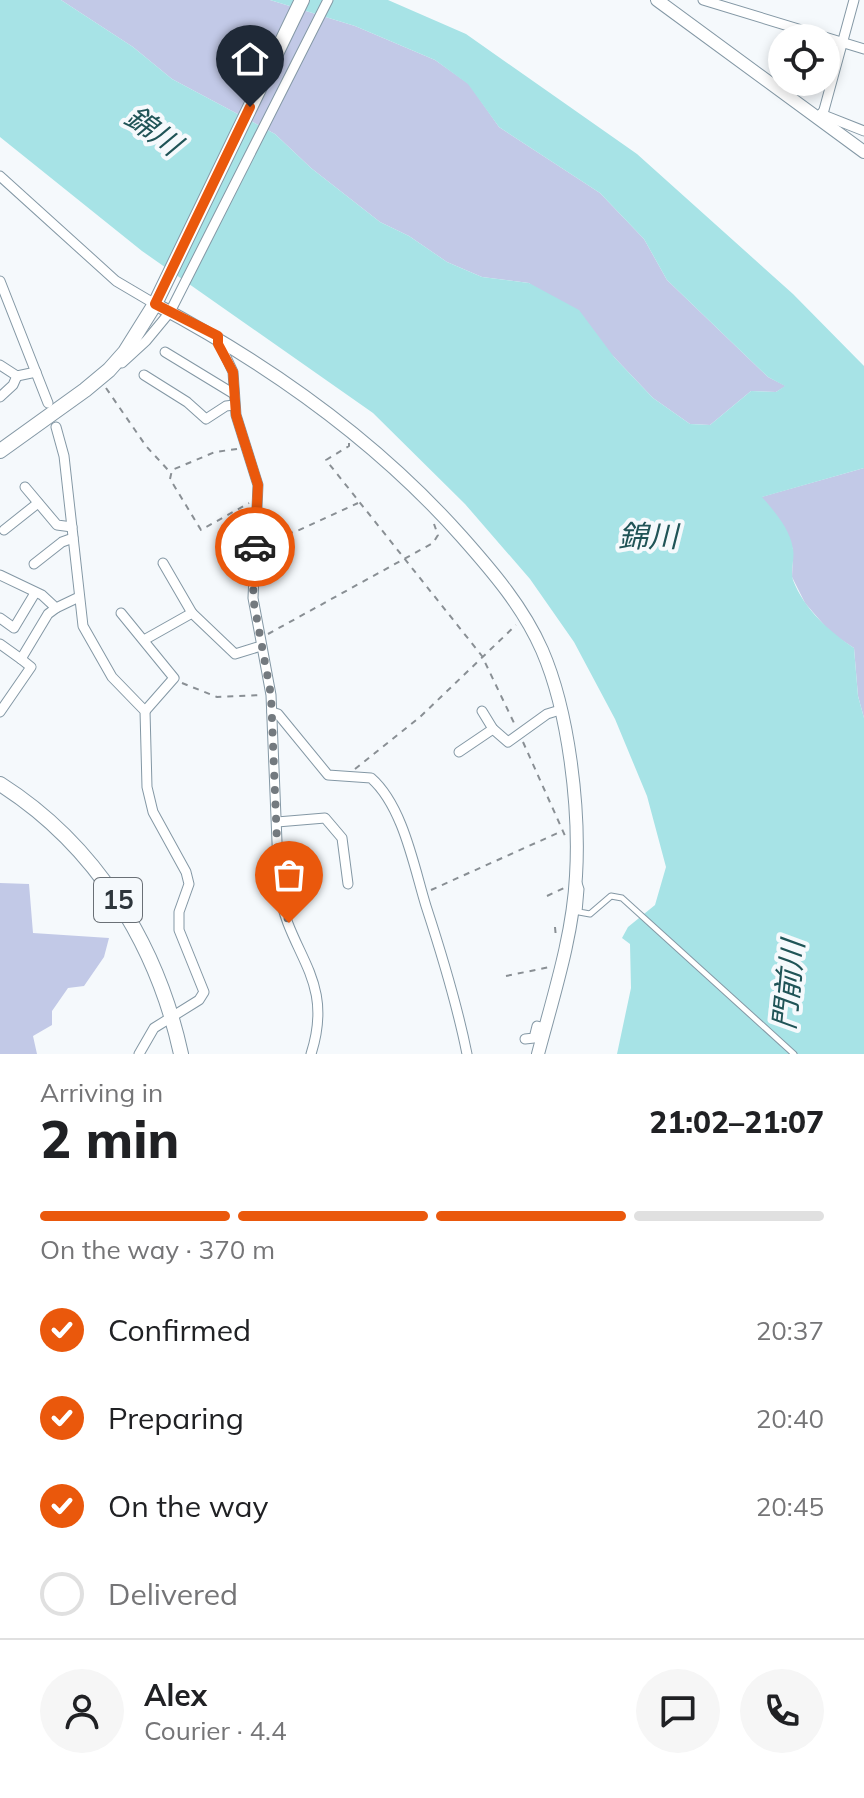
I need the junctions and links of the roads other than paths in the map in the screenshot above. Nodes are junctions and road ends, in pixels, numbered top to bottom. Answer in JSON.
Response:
{"nodes":[{"id":1,"x":302,"y":0,"type":"edge"},
{"id":2,"x":328,"y":0,"type":"edge"},
{"id":3,"x":657,"y":0,"type":"edge"},
{"id":4,"x":703,"y":0,"type":"edge"},
{"id":5,"x":854,"y":0,"type":"edge"},
{"id":6,"x":842,"y":43,"type":"junction"},
{"id":7,"x":864,"y":49,"type":"edge"},
{"id":8,"x":820,"y":116,"type":"junction"},
{"id":9,"x":864,"y":131,"type":"edge"},
{"id":10,"x":864,"y":152,"type":"edge"},
{"id":11,"x":0,"y":176,"type":"edge"},
{"id":12,"x":1,"y":286,"type":"edge"},
{"id":13,"x":156,"y":299,"type":"junction"},
{"id":14,"x":170,"y":312,"type":"junction"},
{"id":15,"x":218,"y":336,"type":"junction"},
{"id":16,"x":165,"y":352,"type":"dead end"},
{"id":17,"x":0,"y":365,"type":"edge"},
{"id":18,"x":109,"y":370,"type":"junction"},
{"id":19,"x":36,"y":372,"type":"junction"},
{"id":20,"x":144,"y":375,"type":"dead end"},
{"id":21,"x":17,"y":376,"type":"junction"},
{"id":22,"x":0,"y":397,"type":"edge"},
{"id":23,"x":234,"y":400,"type":"junction"},
{"id":24,"x":48,"y":403,"type":"dead end"},
{"id":25,"x":56,"y":427,"type":"dead end"},
{"id":26,"x":0,"y":451,"type":"edge"},
{"id":27,"x":25,"y":487,"type":"dead end"},
{"id":28,"x":38,"y":503,"type":"junction"},
{"id":29,"x":72,"y":527,"type":"junction"},
{"id":30,"x":4,"y":530,"type":"dead end"},
{"id":31,"x":73,"y":538,"type":"junction"},
{"id":32,"x":163,"y":563,"type":"dead end"},
{"id":33,"x":34,"y":564,"type":"dead end"},
{"id":34,"x":0,"y":575,"type":"edge"},
{"id":35,"x":35,"y":593,"type":"junction"},
{"id":36,"x":79,"y":597,"type":"junction"},
{"id":37,"x":56,"y":608,"type":"junction"},
{"id":38,"x":121,"y":613,"type":"dead end"},
{"id":39,"x":192,"y":613,"type":"junction"},
{"id":40,"x":0,"y":618,"type":"edge"},
{"id":41,"x":144,"y":640,"type":"junction"},
{"id":42,"x":261,"y":642,"type":"junction"},
{"id":43,"x":0,"y":644,"type":"edge"},
{"id":44,"x":21,"y":659,"type":"junction"},
{"id":45,"x":560,"y":710,"type":"junction"},
{"id":46,"x":145,"y":711,"type":"junction"},
{"id":47,"x":482,"y":711,"type":"dead end"},
{"id":48,"x":0,"y":712,"type":"edge"},
{"id":49,"x":272,"y":712,"type":"junction"},
{"id":50,"x":493,"y":729,"type":"junction"},
{"id":51,"x":459,"y":752,"type":"dead end"},
{"id":52,"x":0,"y":784,"type":"edge"},
{"id":53,"x":277,"y":822,"type":"junction"},
{"id":54,"x":571,"y":879,"type":"junction"},
{"id":55,"x":348,"y":884,"type":"dead end"},
{"id":56,"x":172,"y":1019,"type":"junction"},
{"id":57,"x":545,"y":1028,"type":"junction"},
{"id":58,"x":525,"y":1039,"type":"dead end"},
{"id":59,"x":139,"y":1054,"type":"edge"},
{"id":60,"x":181,"y":1054,"type":"edge"},
{"id":61,"x":311,"y":1054,"type":"edge"},
{"id":62,"x":467,"y":1054,"type":"edge"},
{"id":63,"x":538,"y":1054,"type":"edge"},
{"id":64,"x":794,"y":1054,"type":"edge"}],
"edges":[{"from":1,"to":13,"type":"main road"},
{"from":2,"to":14,"type":"street"},
{"from":3,"to":8,"type":"street"},
{"from":4,"to":6,"type":"street"},
{"from":5,"to":6,"type":"street"},
{"from":6,"to":7,"type":"street"},
{"from":6,"to":8,"type":"street"},
{"from":8,"to":9,"type":"street"},
{"from":8,"to":10,"type":"street"},
{"from":11,"to":13,"type":"street"},
{"from":12,"to":19,"type":"street"},
{"from":13,"to":14,"type":"street"},
{"from":13,"to":18,"type":"main road"},
{"from":14,"to":15,"type":"street"},
{"from":14,"to":18,"type":"street"},
{"from":15,"to":23,"type":"street"},
{"from":15,"to":45,"type":"street"},
{"from":16,"to":23,"type":"street"},
{"from":17,"to":21,"type":"street"},
{"from":18,"to":26,"type":"main road"},
{"from":19,"to":21,"type":"street"},
{"from":19,"to":24,"type":"street"},
{"from":20,"to":23,"type":"street"},
{"from":21,"to":22,"type":"street"},
{"from":23,"to":42,"type":"street"},
{"from":25,"to":29,"type":"street"},
{"from":27,"to":28,"type":"street"},
{"from":28,"to":29,"type":"street"},
{"from":28,"to":30,"type":"street"},
{"from":29,"to":31,"type":"street"},
{"from":31,"to":33,"type":"street"},
{"from":31,"to":36,"type":"street"},
{"from":32,"to":39,"type":"street"},
{"from":34,"to":35,"type":"street"},
{"from":35,"to":37,"type":"street"},
{"from":35,"to":40,"type":"street"},
{"from":36,"to":37,"type":"street"},
{"from":36,"to":46,"type":"street"},
{"from":37,"to":44,"type":"street"},
{"from":38,"to":41,"type":"street"},
{"from":39,"to":41,"type":"street"},
{"from":39,"to":42,"type":"street"},
{"from":41,"to":46,"type":"street"},
{"from":42,"to":49,"type":"street"},
{"from":43,"to":44,"type":"street"},
{"from":44,"to":48,"type":"street"},
{"from":45,"to":50,"type":"street"},
{"from":45,"to":54,"type":"street"},
{"from":46,"to":56,"type":"street"},
{"from":47,"to":50,"type":"street"},
{"from":49,"to":53,"type":"street"},
{"from":49,"to":62,"type":"street"},
{"from":50,"to":51,"type":"street"},
{"from":52,"to":56,"type":"main road","number":"15"},
{"from":53,"to":55,"type":"street"},
{"from":53,"to":61,"type":"street"},
{"from":54,"to":57,"type":"street"},
{"from":54,"to":64,"type":"lane"},
{"from":56,"to":59,"type":"street"},
{"from":56,"to":60,"type":"main road","number":"15"},
{"from":57,"to":58,"type":"street"},
{"from":57,"to":63,"type":"street"}]}
